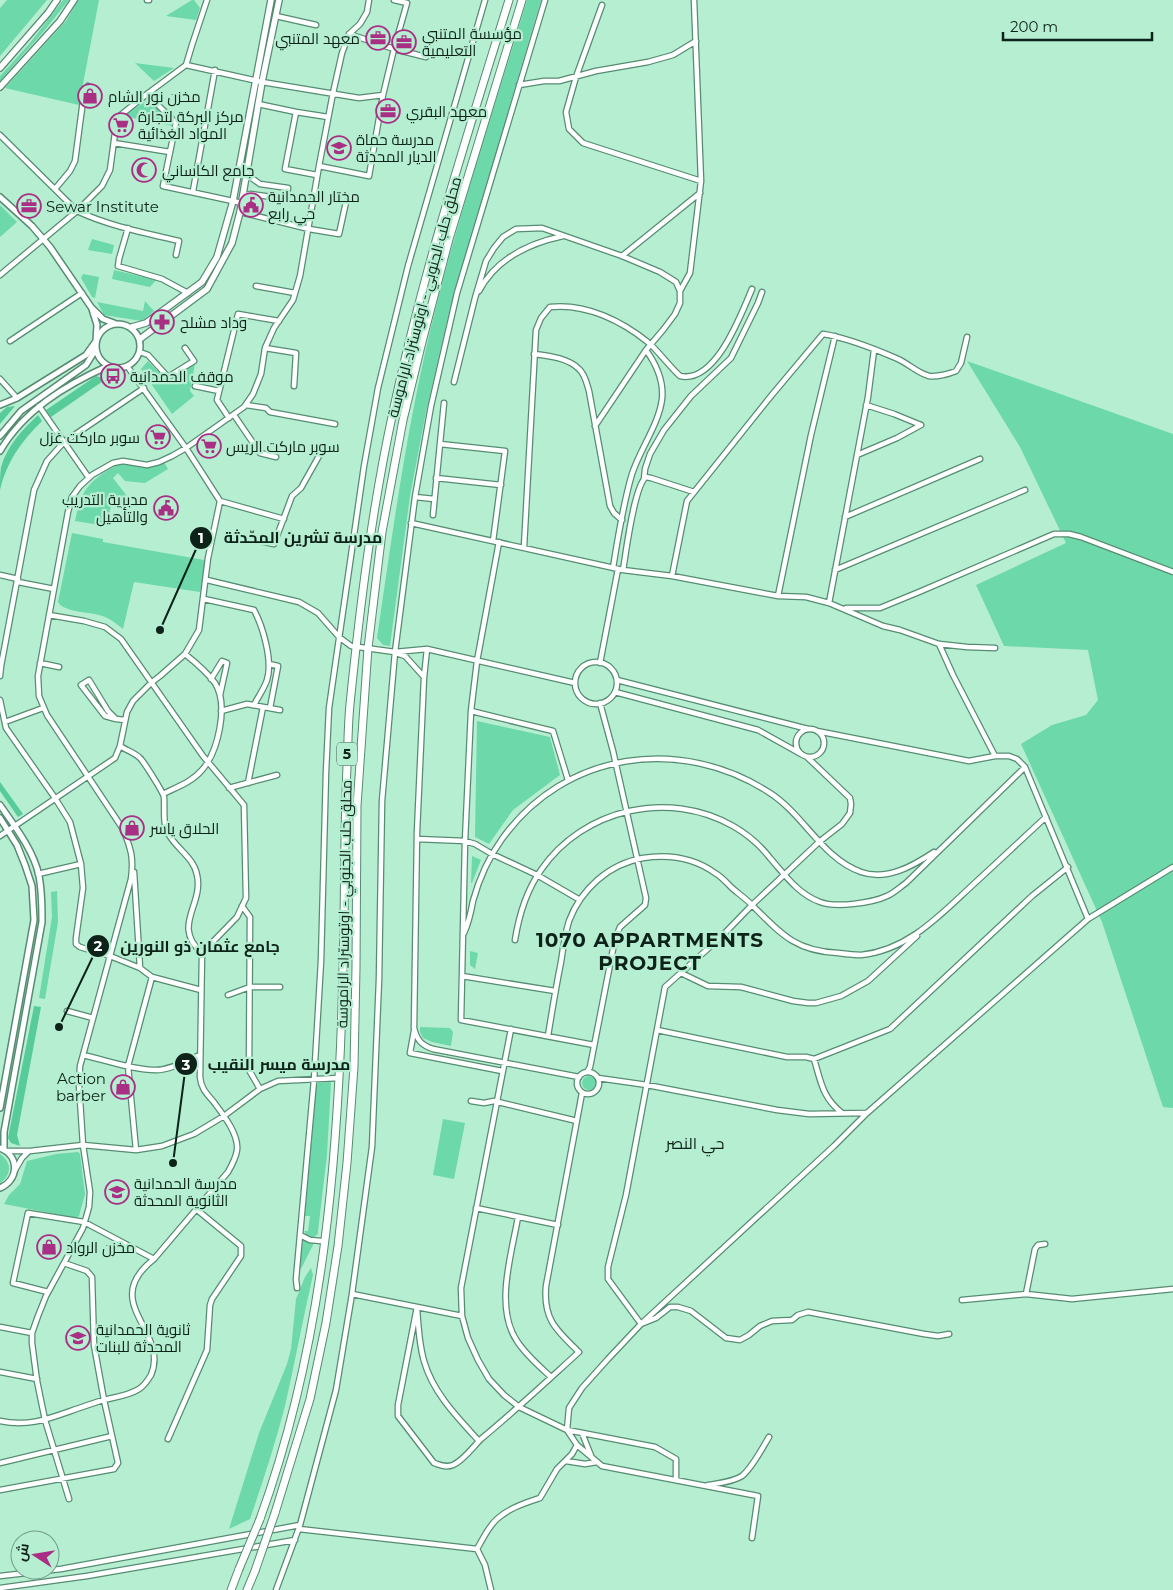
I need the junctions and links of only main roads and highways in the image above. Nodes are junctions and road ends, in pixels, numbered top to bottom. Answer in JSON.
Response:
{"nodes":[{"id":1,"x":57,"y":0,"type":"edge"},
{"id":2,"x":74,"y":0,"type":"edge"},
{"id":3,"x":271,"y":0,"type":"edge"},
{"id":4,"x":279,"y":0,"type":"edge"},
{"id":5,"x":509,"y":0,"type":"edge"},
{"id":6,"x":522,"y":0,"type":"edge"},
{"id":7,"x":0,"y":68,"type":"edge"},
{"id":8,"x":0,"y":87,"type":"edge"},
{"id":9,"x":132,"y":327,"type":"road end"},
{"id":10,"x":140,"y":339,"type":"road end"},
{"id":11,"x":231,"y":1590,"type":"edge"},
{"id":12,"x":247,"y":1590,"type":"edge"}],
"edges":[{"from":1,"to":7,"type":"main road"},
{"from":2,"to":8,"type":"main road"},
{"from":3,"to":9,"type":"main road"},
{"from":4,"to":10,"type":"main road"},
{"from":5,"to":11,"type":"highway","name":"محلق حلب الجنوبي - اوتوستراد الراموسة","number":"5","bridge":true},
{"from":6,"to":12,"type":"highway","name":"محلق حلب الجنوبي - اوتوستراد الراموسة","number":"5","bridge":true}]}
